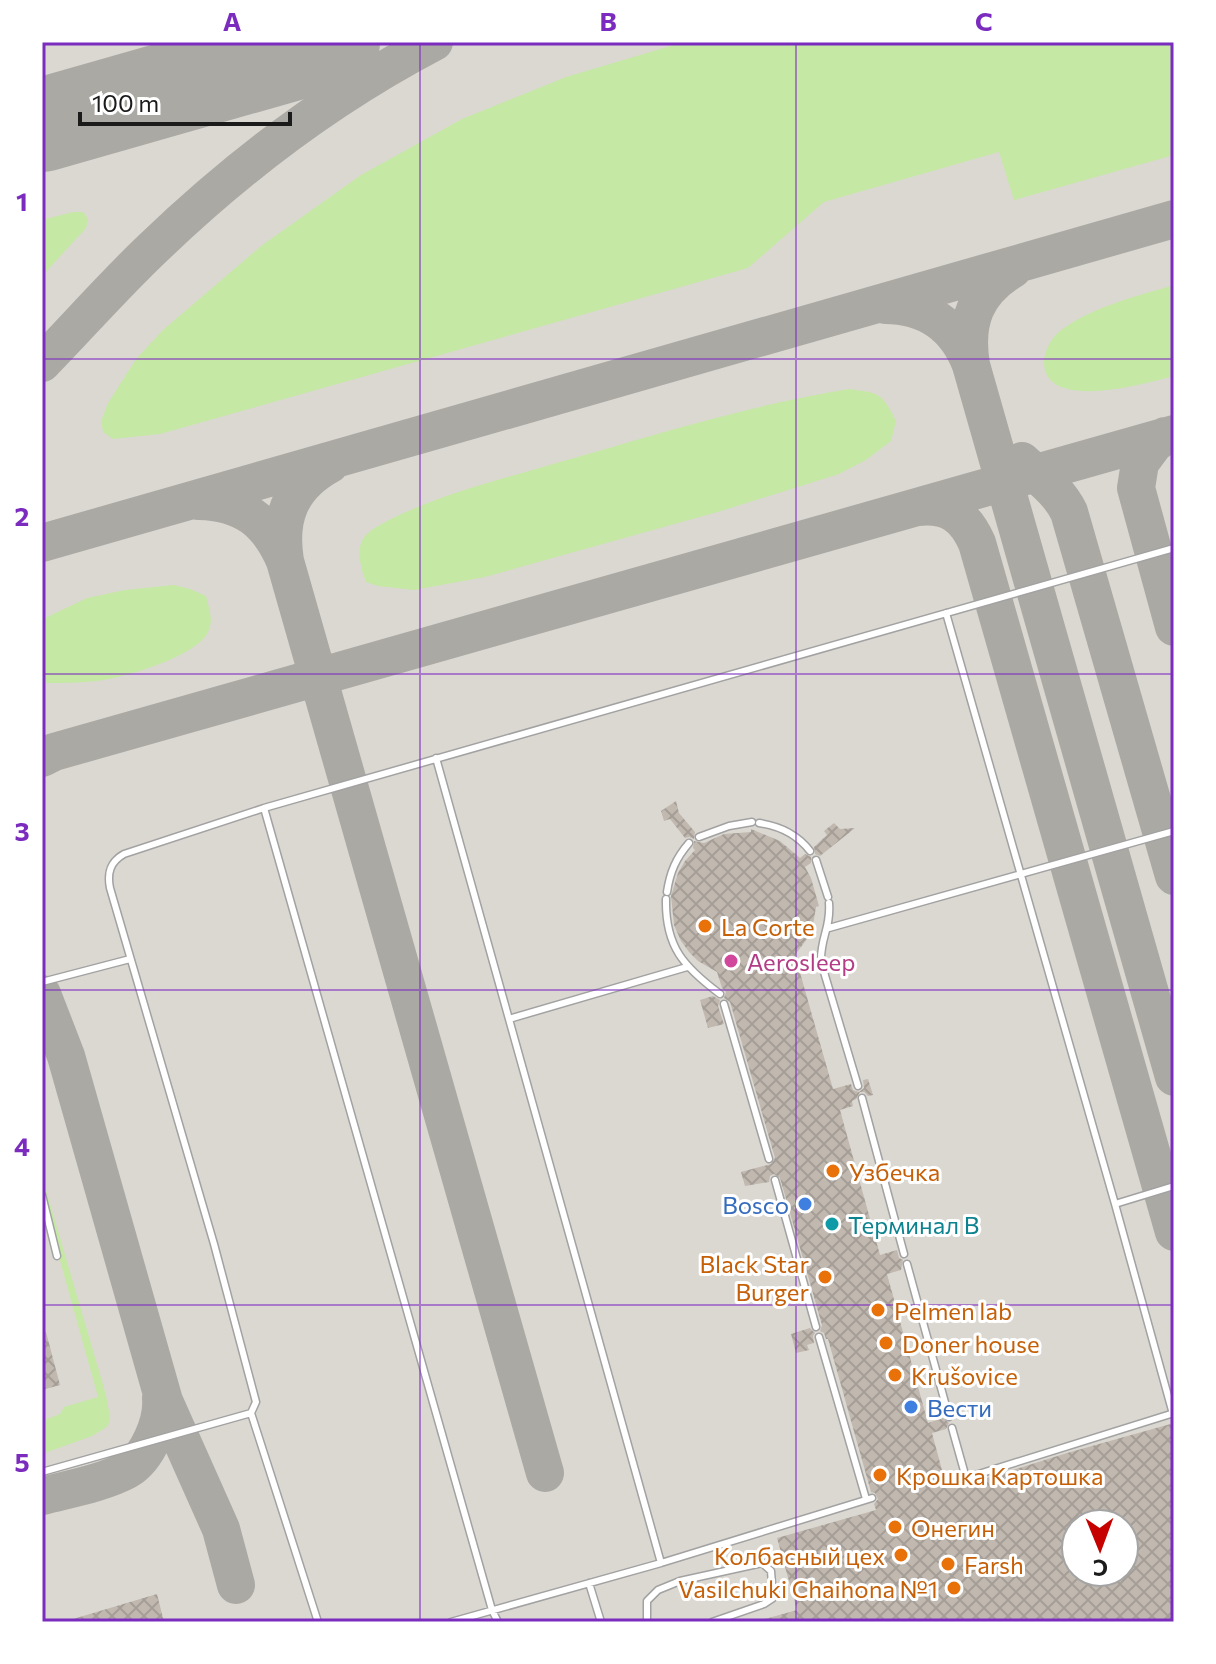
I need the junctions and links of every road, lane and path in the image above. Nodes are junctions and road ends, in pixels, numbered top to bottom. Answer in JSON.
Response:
{"nodes":[{"id":1,"x":1174,"y":548,"type":"edge"},
{"id":2,"x":946,"y":613,"type":"junction"},
{"id":3,"x":436,"y":758,"type":"junction"},
{"id":4,"x":264,"y":808,"type":"junction"},
{"id":5,"x":1174,"y":831,"type":"edge"},
{"id":6,"x":699,"y":837,"type":"dead end"},
{"id":7,"x":689,"y":843,"type":"dead end"},
{"id":8,"x":810,"y":851,"type":"dead end"},
{"id":9,"x":816,"y":860,"type":"dead end"},
{"id":10,"x":1020,"y":874,"type":"junction"},
{"id":11,"x":829,"y":928,"type":"junction"},
{"id":12,"x":130,"y":959,"type":"junction"},
{"id":13,"x":687,"y":967,"type":"junction"},
{"id":14,"x":42,"y":982,"type":"edge"},
{"id":15,"x":720,"y":994,"type":"dead end"},
{"id":16,"x":724,"y":1004,"type":"dead end"},
{"id":17,"x":509,"y":1019,"type":"junction"},
{"id":18,"x":858,"y":1086,"type":"dead end"},
{"id":19,"x":862,"y":1098,"type":"dead end"},
{"id":20,"x":769,"y":1159,"type":"dead end"},
{"id":21,"x":775,"y":1180,"type":"dead end"},
{"id":22,"x":1174,"y":1186,"type":"edge"},
{"id":23,"x":42,"y":1195,"type":"edge"},
{"id":24,"x":1115,"y":1204,"type":"junction"},
{"id":25,"x":904,"y":1254,"type":"dead end"},
{"id":26,"x":57,"y":1256,"type":"dead end"},
{"id":27,"x":907,"y":1264,"type":"dead end"},
{"id":28,"x":816,"y":1327,"type":"dead end"},
{"id":29,"x":819,"y":1337,"type":"dead end"},
{"id":30,"x":251,"y":1413,"type":"junction"},
{"id":31,"x":1174,"y":1414,"type":"edge"},
{"id":32,"x":949,"y":1417,"type":"dead end"},
{"id":33,"x":952,"y":1428,"type":"dead end"},
{"id":34,"x":42,"y":1472,"type":"edge"},
{"id":35,"x":944,"y":1476,"type":"dead end"},
{"id":36,"x":966,"y":1478,"type":"junction"},
{"id":37,"x":661,"y":1563,"type":"junction"},
{"id":38,"x":589,"y":1583,"type":"junction"},
{"id":39,"x":492,"y":1610,"type":"junction"},
{"id":40,"x":318,"y":1622,"type":"edge"},
{"id":41,"x":451,"y":1622,"type":"edge"},
{"id":42,"x":498,"y":1622,"type":"edge"},
{"id":43,"x":601,"y":1622,"type":"edge"},
{"id":44,"x":647,"y":1622,"type":"edge"},
{"id":45,"x":712,"y":1622,"type":"edge"}],
"edges":[{"from":1,"to":2,"type":"lane"},
{"from":2,"to":3,"type":"lane"},
{"from":2,"to":10,"type":"lane"},
{"from":3,"to":4,"type":"lane"},
{"from":3,"to":17,"type":"lane"},
{"from":4,"to":12,"type":"lane"},
{"from":4,"to":39,"type":"lane"},
{"from":5,"to":10,"type":"lane"},
{"from":6,"to":8,"type":"lane"},
{"from":7,"to":13,"type":"lane"},
{"from":9,"to":11,"type":"lane"},
{"from":10,"to":11,"type":"lane"},
{"from":10,"to":24,"type":"lane"},
{"from":11,"to":18,"type":"lane"},
{"from":12,"to":14,"type":"lane"},
{"from":12,"to":30,"type":"lane"},
{"from":13,"to":15,"type":"lane"},
{"from":13,"to":17,"type":"lane"},
{"from":16,"to":20,"type":"lane"},
{"from":17,"to":37,"type":"lane"},
{"from":19,"to":25,"type":"lane"},
{"from":21,"to":28,"type":"lane"},
{"from":22,"to":24,"type":"lane"},
{"from":23,"to":26,"type":"lane"},
{"from":24,"to":31,"type":"lane"},
{"from":27,"to":32,"type":"lane"},
{"from":29,"to":37,"type":"lane"},
{"from":30,"to":34,"type":"lane"},
{"from":30,"to":40,"type":"lane"},
{"from":31,"to":36,"type":"lane"},
{"from":33,"to":36,"type":"lane"},
{"from":35,"to":36,"type":"lane"},
{"from":37,"to":38,"type":"lane"},
{"from":38,"to":39,"type":"lane"},
{"from":38,"to":43,"type":"lane"},
{"from":39,"to":41,"type":"lane"},
{"from":39,"to":42,"type":"lane"},
{"from":44,"to":45,"type":"lane"}]}
